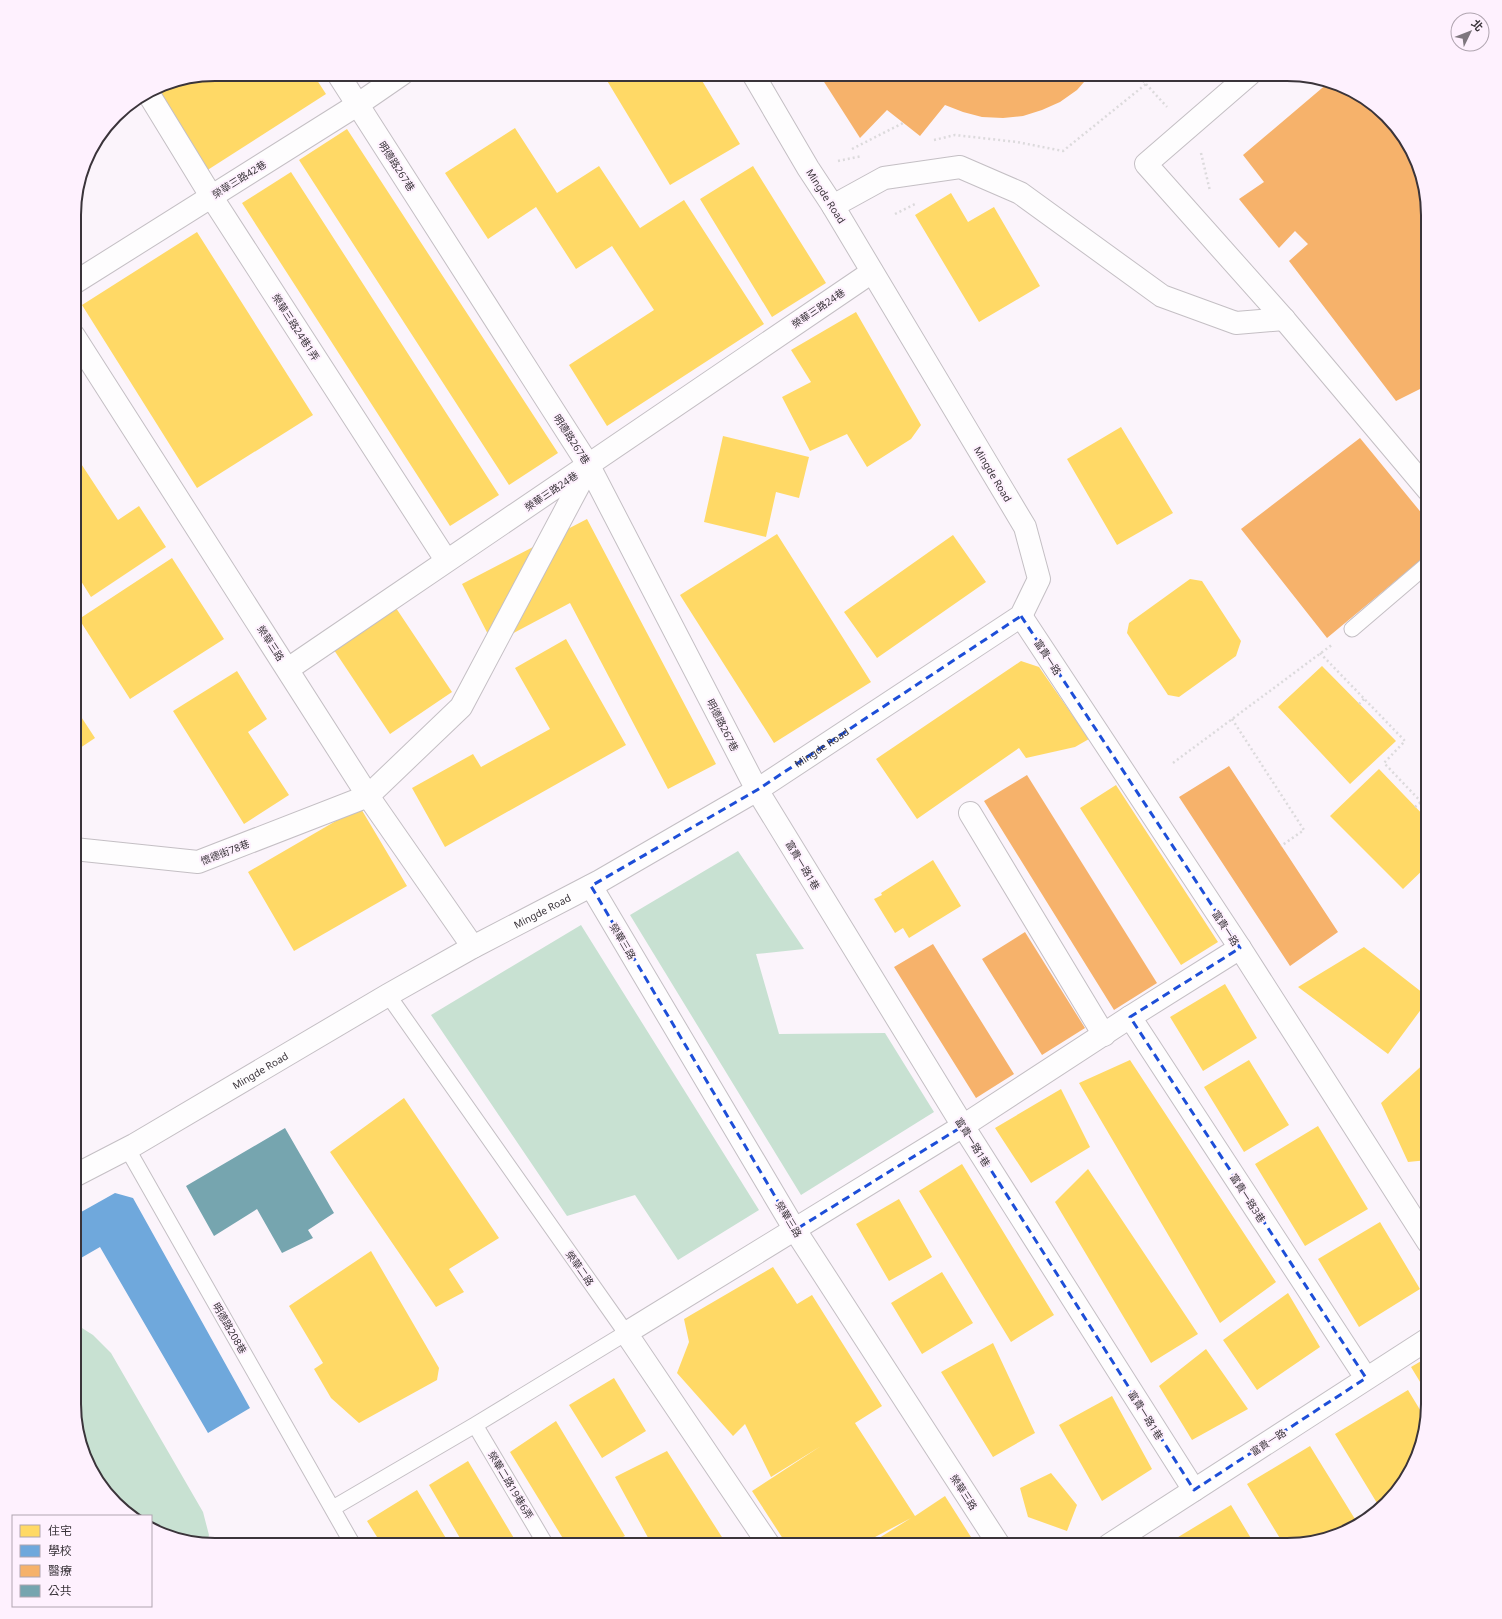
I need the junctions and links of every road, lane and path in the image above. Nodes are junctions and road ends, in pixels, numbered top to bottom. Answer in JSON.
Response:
{"nodes":[{"id":1,"x":342,"y":81,"type":"edge"},
{"id":2,"x":392,"y":81,"type":"edge"},
{"id":3,"x":757,"y":81,"type":"edge"},
{"id":4,"x":1143,"y":81,"type":"edge"},
{"id":5,"x":1242,"y":81,"type":"edge"},
{"id":6,"x":1146,"y":84,"type":"junction"},
{"id":7,"x":151,"y":98,"type":"edge"},
{"id":8,"x":357,"y":105,"type":"junction"},
{"id":9,"x":1168,"y":109,"type":"dead end"},
{"id":10,"x":903,"y":123,"type":"dead end"},
{"id":11,"x":955,"y":135,"type":"dead end"},
{"id":12,"x":852,"y":149,"type":"dead end"},
{"id":13,"x":211,"y":196,"type":"junction"},
{"id":14,"x":834,"y":206,"type":"junction"},
{"id":15,"x":872,"y":272,"type":"junction"},
{"id":16,"x":81,"y":279,"type":"edge"},
{"id":17,"x":1284,"y":319,"type":"junction"},
{"id":18,"x":81,"y":347,"type":"edge"},
{"id":19,"x":589,"y":466,"type":"junction"},
{"id":20,"x":1421,"y":482,"type":"edge"},
{"id":21,"x":446,"y":560,"type":"junction"},
{"id":22,"x":1421,"y":570,"type":"edge"},
{"id":23,"x":1021,"y":616,"type":"junction"},
{"id":24,"x":1352,"y":629,"type":"joint"},
{"id":25,"x":1320,"y":653,"type":"junction"},
{"id":26,"x":288,"y":669,"type":"junction"},
{"id":27,"x":1364,"y":699,"type":"junction"},
{"id":28,"x":1359,"y":704,"type":"dead end"},
{"id":29,"x":1232,"y":719,"type":"junction"},
{"id":30,"x":1173,"y":763,"type":"dead end"},
{"id":31,"x":757,"y":790,"type":"junction"},
{"id":32,"x":368,"y":796,"type":"junction"},
{"id":33,"x":1421,"y":802,"type":"joint"},
{"id":34,"x":1415,"y":807,"type":"dead end"},
{"id":35,"x":970,"y":813,"type":"dead end"},
{"id":36,"x":1281,"y":846,"type":"dead end"},
{"id":37,"x":81,"y":850,"type":"edge"},
{"id":38,"x":590,"y":886,"type":"junction"},
{"id":39,"x":473,"y":947,"type":"junction"},
{"id":40,"x":1240,"y":948,"type":"junction"},
{"id":41,"x":388,"y":995,"type":"junction"},
{"id":42,"x":1130,"y":1017,"type":"junction"},
{"id":43,"x":1104,"y":1035,"type":"junction"},
{"id":44,"x":962,"y":1126,"type":"junction"},
{"id":45,"x":127,"y":1148,"type":"junction"},
{"id":46,"x":81,"y":1172,"type":"edge"},
{"id":47,"x":795,"y":1230,"type":"junction"},
{"id":48,"x":1421,"y":1231,"type":"edge"},
{"id":49,"x":626,"y":1333,"type":"junction"},
{"id":50,"x":1421,"y":1343,"type":"edge"},
{"id":51,"x":1366,"y":1378,"type":"junction"},
{"id":52,"x":475,"y":1425,"type":"junction"},
{"id":53,"x":1194,"y":1490,"type":"junction"},
{"id":54,"x":332,"y":1508,"type":"junction"},
{"id":55,"x":349,"y":1538,"type":"edge"},
{"id":56,"x":542,"y":1538,"type":"edge"},
{"id":57,"x":763,"y":1538,"type":"edge"},
{"id":58,"x":994,"y":1538,"type":"edge"},
{"id":59,"x":1120,"y":1538,"type":"edge"}],
"edges":[{"from":1,"to":8,"type":"street","name":"明德路267巷"},
{"from":2,"to":8,"type":"street","name":"榮華三路42巷"},
{"from":3,"to":14,"type":"street","name":"Mingde Road"},
{"from":4,"to":6,"type":"path"},
{"from":5,"to":17,"type":"street"},
{"from":6,"to":9,"type":"path"},
{"from":6,"to":11,"type":"path"},
{"from":7,"to":13,"type":"street","name":"榮華三路24巷1弄"},
{"from":8,"to":13,"type":"street","name":"榮華三路42巷"},
{"from":8,"to":19,"type":"street","name":"明德路267巷"},
{"from":10,"to":12,"type":"path"},
{"from":13,"to":16,"type":"street","name":"榮華三路42巷"},
{"from":13,"to":21,"type":"street","name":"榮華三路24巷1弄"},
{"from":14,"to":15,"type":"street","name":"Mingde Road"},
{"from":14,"to":17,"type":"street"},
{"from":15,"to":19,"type":"street","name":"榮華三路24巷"},
{"from":15,"to":23,"type":"street","name":"Mingde Road"},
{"from":17,"to":20,"type":"street"},
{"from":18,"to":26,"type":"street","name":"榮華三路"},
{"from":19,"to":21,"type":"street","name":"榮華三路24巷"},
{"from":19,"to":31,"type":"street","name":"明德路267巷"},
{"from":19,"to":32,"type":"street"},
{"from":21,"to":26,"type":"street","name":"榮華三路24巷"},
{"from":22,"to":24,"type":"lane"},
{"from":23,"to":31,"type":"street","name":"Mingde Road"},
{"from":23,"to":40,"type":"street","name":"富貴一路"},
{"from":24,"to":25,"type":"path"},
{"from":25,"to":27,"type":"path"},
{"from":25,"to":29,"type":"path"},
{"from":26,"to":32,"type":"street","name":"榮華三路"},
{"from":27,"to":28,"type":"path"},
{"from":27,"to":33,"type":"path"},
{"from":29,"to":30,"type":"path"},
{"from":29,"to":36,"type":"path"},
{"from":31,"to":38,"type":"street","name":"Mingde Road"},
{"from":31,"to":44,"type":"street","name":"富貴一路1巷"},
{"from":32,"to":37,"type":"street","name":"懷德街78巷"},
{"from":32,"to":39,"type":"street","name":"榮華三路"},
{"from":33,"to":34,"type":"path"},
{"from":35,"to":43,"type":"street"},
{"from":38,"to":39,"type":"street","name":"Mingde Road"},
{"from":38,"to":47,"type":"street","name":"榮華三路"},
{"from":39,"to":41,"type":"street","name":"Mingde Road"},
{"from":40,"to":42,"type":"street"},
{"from":40,"to":48,"type":"street","name":"富貴一路"},
{"from":41,"to":45,"type":"street","name":"Mingde Road"},
{"from":41,"to":49,"type":"lane","name":"榮華二路"},
{"from":42,"to":43,"type":"street"},
{"from":42,"to":51,"type":"street","name":"富貴一路3巷"},
{"from":43,"to":44,"type":"street"},
{"from":44,"to":47,"type":"street"},
{"from":44,"to":53,"type":"street","name":"富貴一路1巷"},
{"from":45,"to":46,"type":"street","name":"Mingde Road"},
{"from":45,"to":54,"type":"lane","name":"明德路208巷"},
{"from":47,"to":49,"type":"street"},
{"from":47,"to":58,"type":"street","name":"榮華三路"},
{"from":49,"to":52,"type":"lane"},
{"from":49,"to":57,"type":"street","name":"榮華二路"},
{"from":50,"to":51,"type":"street","name":"富貴一路"},
{"from":51,"to":53,"type":"street","name":"富貴一路"},
{"from":52,"to":54,"type":"lane"},
{"from":52,"to":56,"type":"lane","name":"榮華二路19巷6弄"},
{"from":53,"to":59,"type":"street","name":"富貴一路"},
{"from":54,"to":55,"type":"lane","name":"明德路208巷"}]}
